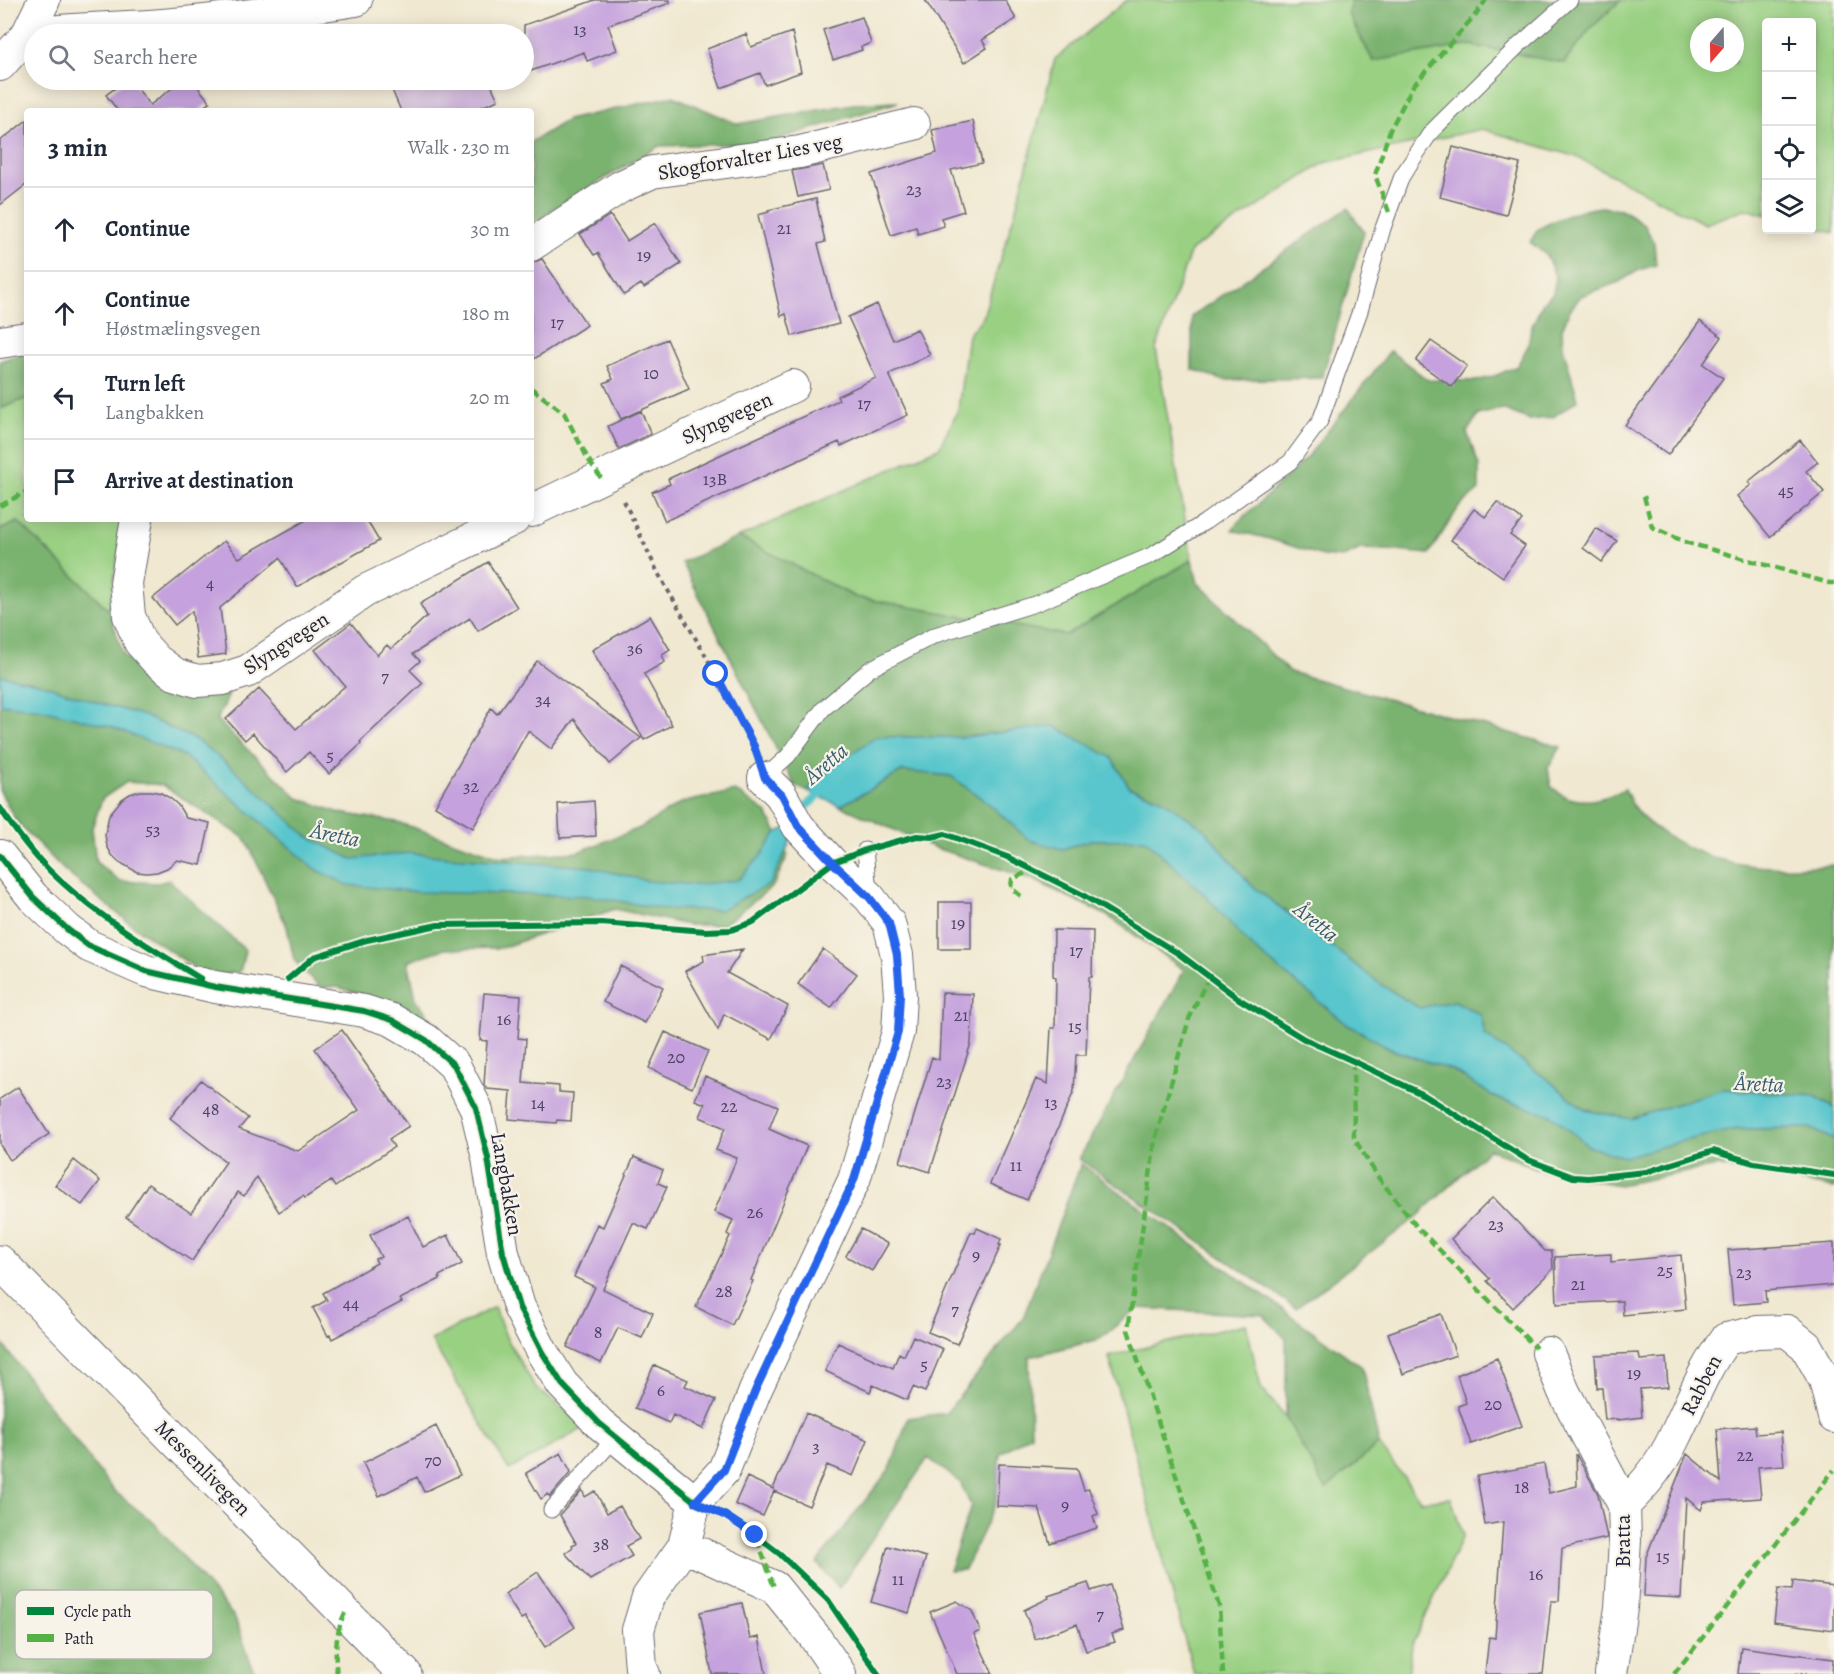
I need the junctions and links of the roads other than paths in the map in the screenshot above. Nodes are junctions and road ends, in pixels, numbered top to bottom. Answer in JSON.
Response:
{"nodes":[{"id":1,"x":44,"y":0,"type":"edge"},
{"id":2,"x":356,"y":0,"type":"edge"},
{"id":3,"x":1570,"y":0,"type":"edge"},
{"id":4,"x":32,"y":24,"type":"edge"},
{"id":5,"x":181,"y":24,"type":"edge"},
{"id":6,"x":24,"y":38,"type":"edge"},
{"id":7,"x":0,"y":65,"type":"edge"},
{"id":8,"x":914,"y":124,"type":"dead end"},
{"id":9,"x":534,"y":243,"type":"edge"},
{"id":10,"x":24,"y":338,"type":"edge"},
{"id":11,"x":0,"y":342,"type":"edge"},
{"id":12,"x":793,"y":386,"type":"dead end"},
{"id":13,"x":534,"y":510,"type":"edge"},
{"id":14,"x":136,"y":522,"type":"edge"},
{"id":15,"x":508,"y":522,"type":"edge"},
{"id":16,"x":765,"y":778,"type":"joint"},
{"id":17,"x":865,"y":850,"type":"dead end"},
{"id":18,"x":0,"y":856,"type":"edge"},
{"id":19,"x":869,"y":897,"type":"junction"},
{"id":20,"x":0,"y":1262,"type":"edge"},
{"id":21,"x":1548,"y":1353,"type":"dead end"},
{"id":22,"x":1834,"y":1417,"type":"edge"},
{"id":23,"x":616,"y":1437,"type":"junction"},
{"id":24,"x":695,"y":1502,"type":"junction"},
{"id":25,"x":1624,"y":1505,"type":"junction"},
{"id":26,"x":550,"y":1510,"type":"dead end"},
{"id":27,"x":684,"y":1546,"type":"junction"},
{"id":28,"x":405,"y":1674,"type":"edge"},
{"id":29,"x":644,"y":1674,"type":"edge"},
{"id":30,"x":840,"y":1674,"type":"edge"},
{"id":31,"x":1611,"y":1674,"type":"edge"}],
"edges":[{"from":1,"to":4,"type":"street"},
{"from":2,"to":5,"type":"street"},
{"from":3,"to":16,"type":"lane"},
{"from":6,"to":7,"type":"street"},
{"from":8,"to":9,"type":"street","name":"Skogforvalter Lies veg"},
{"from":10,"to":11,"type":"street"},
{"from":12,"to":13,"type":"street","name":"Slyngvegen"},
{"from":14,"to":15,"type":"street","name":"Slyngvegen"},
{"from":16,"to":19,"type":"street"},
{"from":17,"to":19,"type":"lane"},
{"from":18,"to":23,"type":"street","name":"Langbakken"},
{"from":19,"to":24,"type":"street"},
{"from":20,"to":28,"type":"main road","name":"Messenlivegen"},
{"from":21,"to":25,"type":"street","name":"Bratta"},
{"from":22,"to":25,"type":"street","name":"Rabben"},
{"from":23,"to":24,"type":"street","name":"Langbakken"},
{"from":23,"to":26,"type":"lane"},
{"from":24,"to":27,"type":"street"},
{"from":25,"to":31,"type":"street","name":"Bratta"},
{"from":27,"to":29,"type":"street"},
{"from":27,"to":30,"type":"street"}]}
